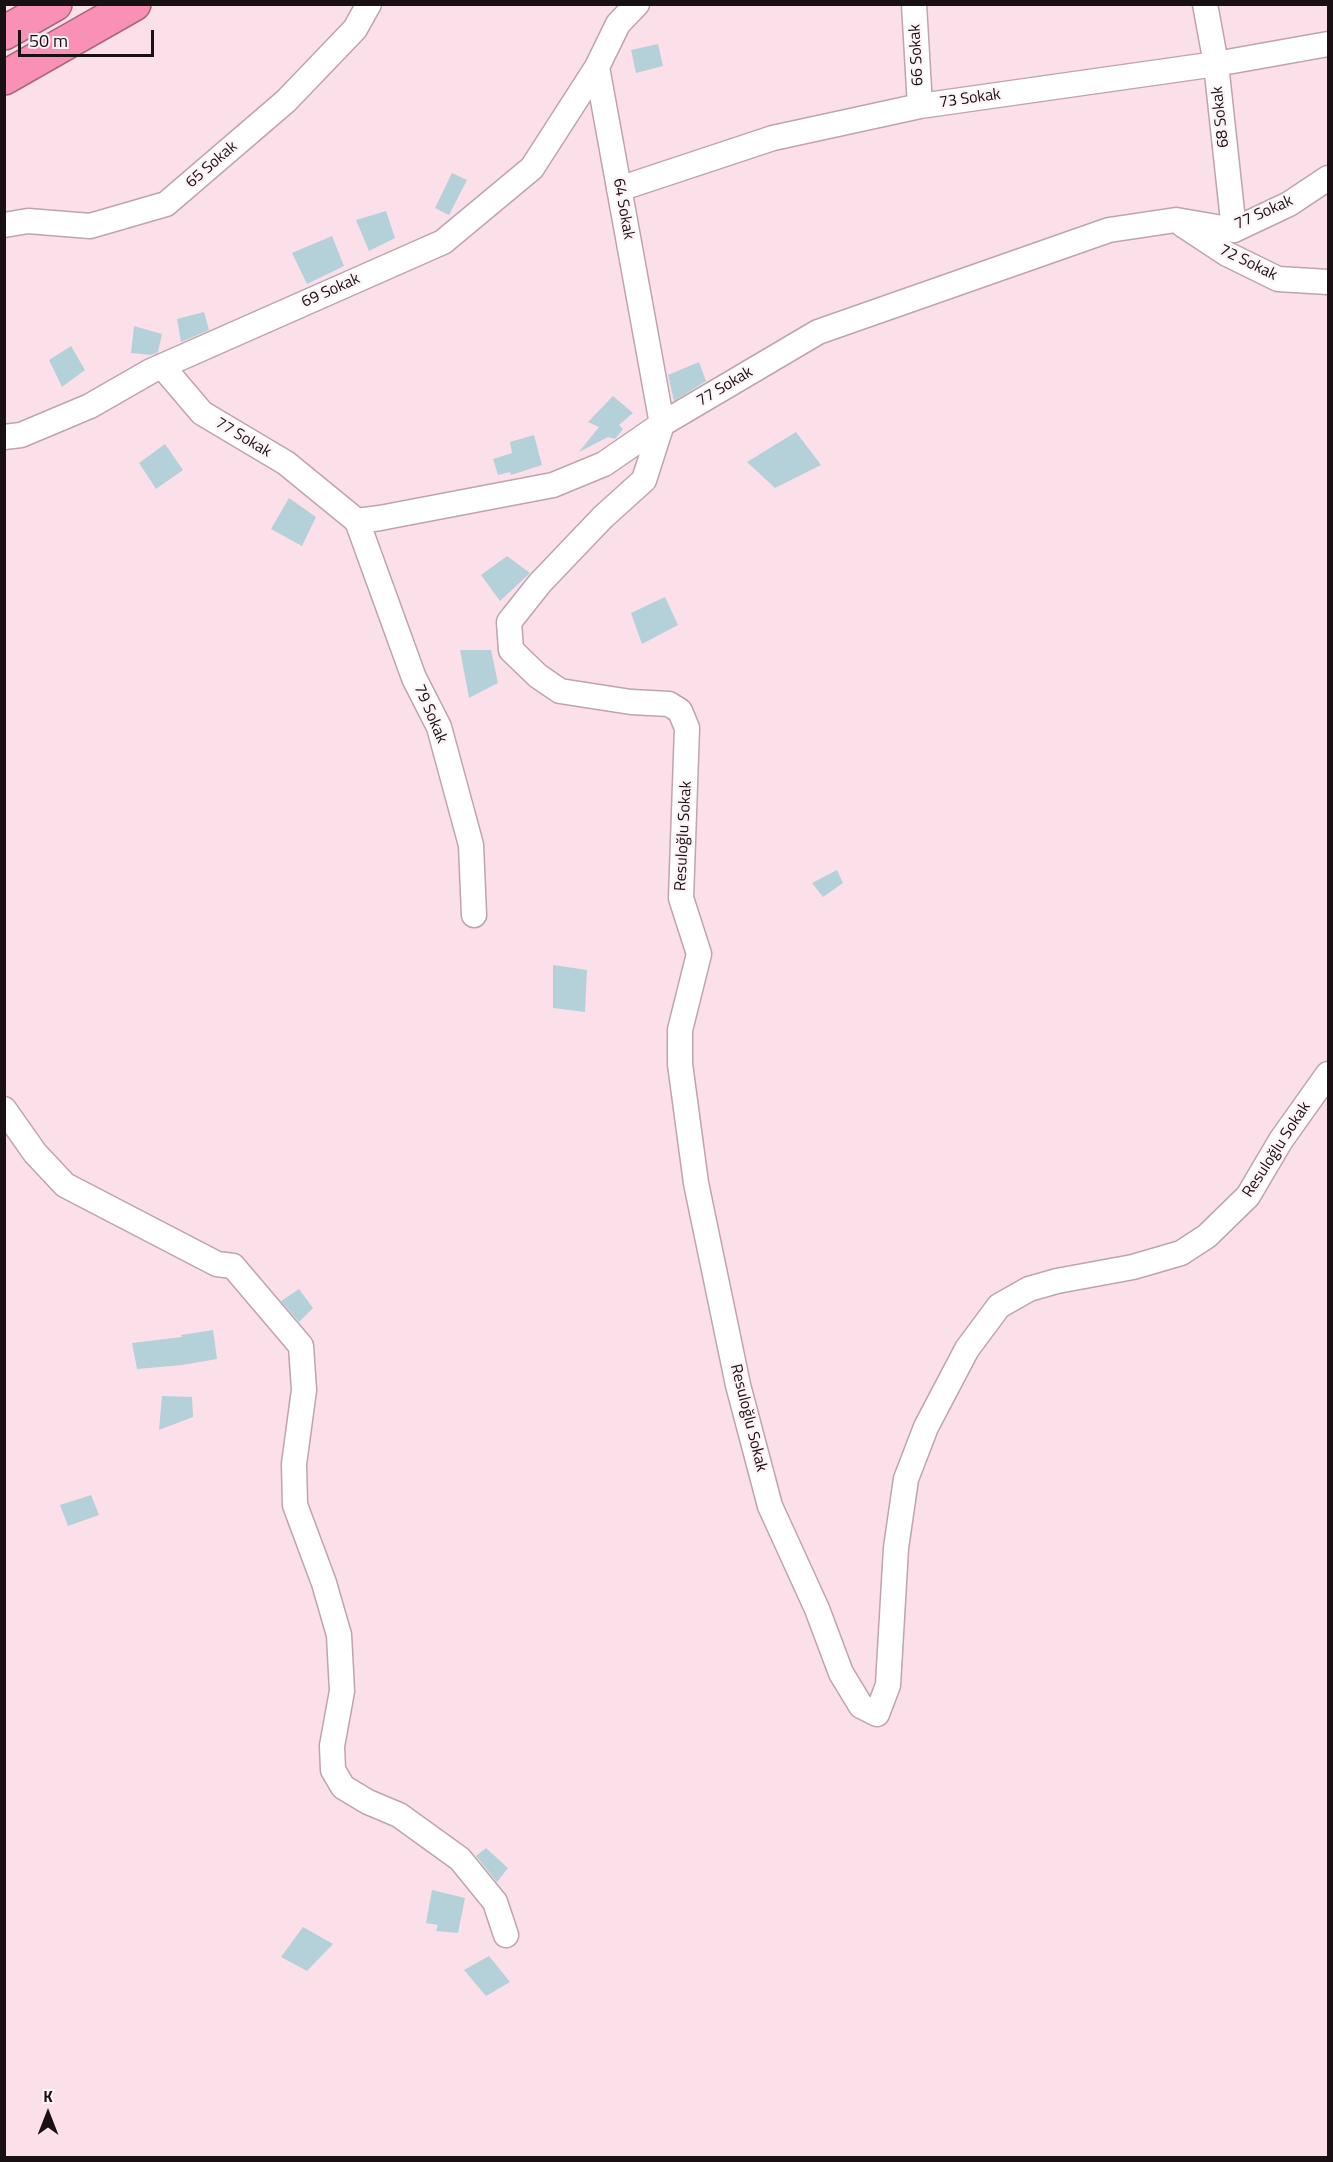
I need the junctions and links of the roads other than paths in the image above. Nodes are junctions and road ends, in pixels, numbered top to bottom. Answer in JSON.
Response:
{"nodes":[{"id":1,"x":55,"y":4,"type":"edge"},
{"id":2,"x":134,"y":4,"type":"edge"},
{"id":3,"x":369,"y":4,"type":"edge"},
{"id":4,"x":637,"y":4,"type":"edge"},
{"id":5,"x":914,"y":4,"type":"edge"},
{"id":6,"x":1205,"y":4,"type":"edge"},
{"id":7,"x":4,"y":33,"type":"edge"},
{"id":8,"x":1329,"y":44,"type":"edge"},
{"id":9,"x":1216,"y":64,"type":"junction"},
{"id":10,"x":597,"y":67,"type":"junction"},
{"id":11,"x":4,"y":78,"type":"edge"},
{"id":12,"x":920,"y":106,"type":"junction"},
{"id":13,"x":1329,"y":178,"type":"edge"},
{"id":14,"x":619,"y":189,"type":"junction"},
{"id":15,"x":1176,"y":220,"type":"junction"},
{"id":16,"x":4,"y":225,"type":"edge"},
{"id":17,"x":1234,"y":230,"type":"junction"},
{"id":18,"x":1329,"y":282,"type":"edge"},
{"id":19,"x":162,"y":366,"type":"junction"},
{"id":20,"x":662,"y":424,"type":"junction"},
{"id":21,"x":4,"y":437,"type":"edge"},
{"id":22,"x":357,"y":521,"type":"junction"},
{"id":23,"x":474,"y":915,"type":"dead end"},
{"id":24,"x":1329,"y":1074,"type":"edge"},
{"id":25,"x":4,"y":1109,"type":"edge"},
{"id":26,"x":506,"y":1935,"type":"dead end"}],
"edges":[{"from":1,"to":7,"type":"highway"},
{"from":2,"to":11,"type":"highway"},
{"from":3,"to":16,"type":"street","name":"65 Sokak"},
{"from":4,"to":10,"type":"street"},
{"from":5,"to":12,"type":"street","name":"66 Sokak"},
{"from":6,"to":9,"type":"street","name":"68 Sokak"},
{"from":8,"to":9,"type":"street","name":"73 Sokak"},
{"from":9,"to":12,"type":"street","name":"73 Sokak"},
{"from":9,"to":17,"type":"street","name":"68 Sokak"},
{"from":10,"to":14,"type":"street","name":"64 Sokak"},
{"from":10,"to":19,"type":"street","name":"69 Sokak"},
{"from":12,"to":14,"type":"street","name":"73 Sokak"},
{"from":13,"to":17,"type":"street","name":"77 Sokak"},
{"from":14,"to":20,"type":"street","name":"64 Sokak"},
{"from":15,"to":17,"type":"street","name":"77 Sokak"},
{"from":15,"to":18,"type":"street","name":"72 Sokak"},
{"from":15,"to":20,"type":"street","name":"77 Sokak"},
{"from":19,"to":21,"type":"street","name":"69 Sokak"},
{"from":19,"to":22,"type":"street","name":"77 Sokak"},
{"from":20,"to":22,"type":"street","name":"77 Sokak"},
{"from":20,"to":24,"type":"street","name":"Resuloğlu Sokak"},
{"from":22,"to":23,"type":"street","name":"79 Sokak"},
{"from":25,"to":26,"type":"street"}]}
